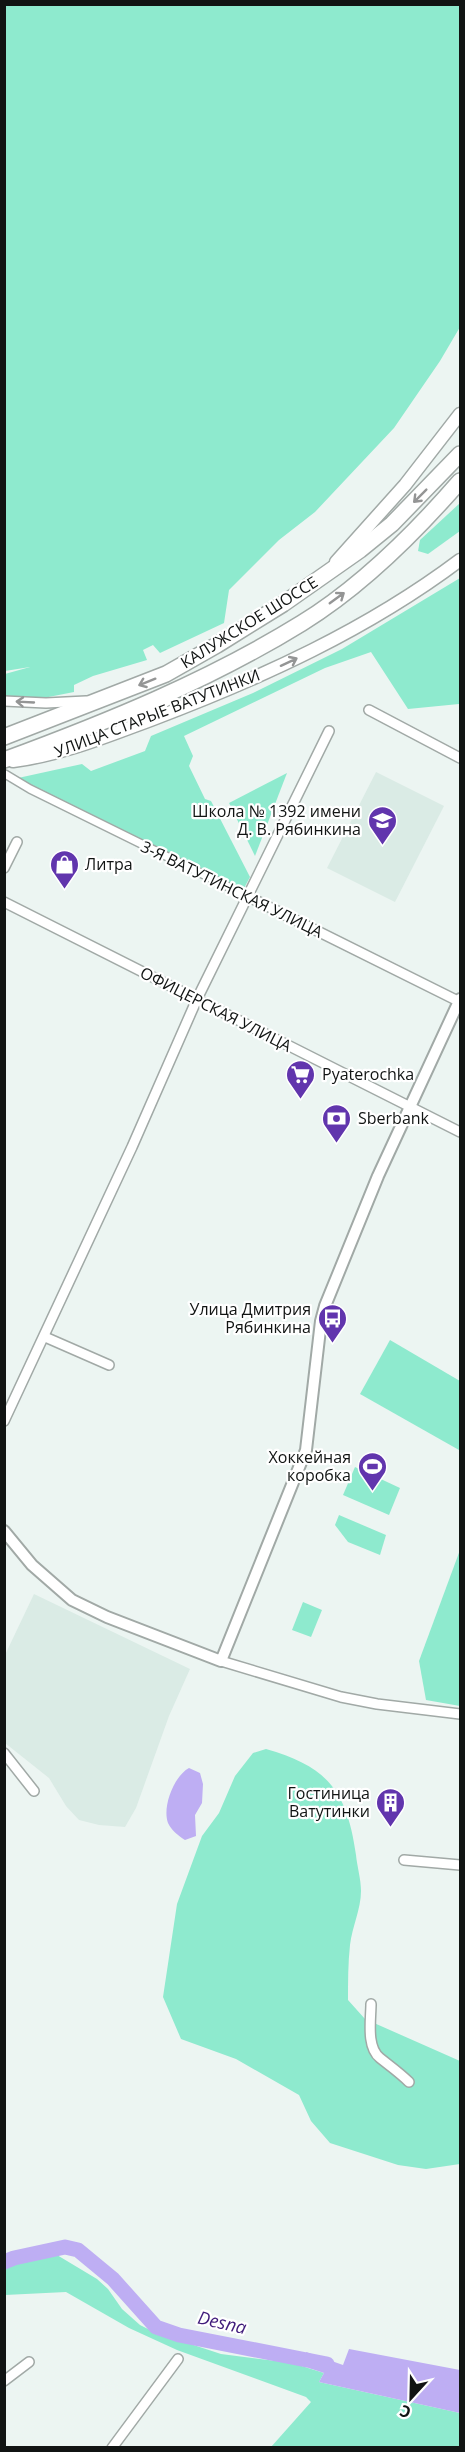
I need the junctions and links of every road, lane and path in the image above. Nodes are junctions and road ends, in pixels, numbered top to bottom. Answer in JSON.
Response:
{"nodes":[{"id":1,"x":460,"y":414,"type":"edge"},
{"id":2,"x":460,"y":454,"type":"edge"},
{"id":3,"x":460,"y":482,"type":"edge"},
{"id":4,"x":460,"y":560,"type":"edge"},
{"id":5,"x":326,"y":573,"type":"junction"},
{"id":6,"x":215,"y":672,"type":"junction"},
{"id":7,"x":100,"y":700,"type":"junction"},
{"id":8,"x":4,"y":701,"type":"edge"},
{"id":9,"x":369,"y":710,"type":"dead end"},
{"id":10,"x":328,"y":730,"type":"dead end"},
{"id":11,"x":118,"y":732,"type":"junction"},
{"id":12,"x":4,"y":737,"type":"edge"},
{"id":13,"x":460,"y":758,"type":"edge"},
{"id":14,"x":4,"y":761,"type":"edge"},
{"id":15,"x":5,"y":774,"type":"edge"},
{"id":16,"x":17,"y":842,"type":"dead end"},
{"id":17,"x":4,"y":868,"type":"edge"},
{"id":18,"x":247,"y":896,"type":"junction"},
{"id":19,"x":4,"y":902,"type":"edge"},
{"id":20,"x":197,"y":999,"type":"junction"},
{"id":21,"x":460,"y":1001,"type":"edge"},
{"id":22,"x":409,"y":1107,"type":"junction"},
{"id":23,"x":460,"y":1132,"type":"edge"},
{"id":24,"x":45,"y":1337,"type":"junction"},
{"id":25,"x":109,"y":1365,"type":"dead end"},
{"id":26,"x":4,"y":1421,"type":"edge"},
{"id":27,"x":4,"y":1532,"type":"edge"},
{"id":28,"x":221,"y":1661,"type":"junction"},
{"id":29,"x":460,"y":1714,"type":"edge"},
{"id":30,"x":4,"y":1753,"type":"edge"},
{"id":31,"x":34,"y":1791,"type":"dead end"},
{"id":32,"x":404,"y":1860,"type":"dead end"},
{"id":33,"x":460,"y":1865,"type":"edge"},
{"id":34,"x":371,"y":2004,"type":"dead end"},
{"id":35,"x":409,"y":2082,"type":"dead end"},
{"id":36,"x":178,"y":2359,"type":"dead end"},
{"id":37,"x":28,"y":2362,"type":"dead end"},
{"id":38,"x":4,"y":2381,"type":"edge"},
{"id":39,"x":112,"y":2448,"type":"edge"}],
"edges":[{"from":1,"to":5,"type":"main road"},
{"from":2,"to":5,"type":"highway","name":"КАЛУЖСКОЕ ШОССЕ","one_way":true},
{"from":6,"to":3,"type":"highway","name":"КАЛУЖСКОЕ ШОССЕ","one_way":true},
{"from":11,"to":4,"type":"main road","name":"УЛИЦА СТАРЫЕ ВАТУТИНКИ","one_way":true},
{"from":5,"to":7,"type":"highway","name":"КАЛУЖСКОЕ ШОССЕ","one_way":true},
{"from":6,"to":11,"type":"street"},
{"from":6,"to":14,"type":"highway","name":"КАЛУЖСКОЕ ШОССЕ"},
{"from":7,"to":8,"type":"street","one_way":true},
{"from":7,"to":12,"type":"highway","name":"КАЛУЖСКОЕ ШОССЕ"},
{"from":9,"to":13,"type":"street"},
{"from":10,"to":18,"type":"street"},
{"from":11,"to":14,"type":"main road","name":"УЛИЦА СТАРЫЕ ВАТУТИНКИ"},
{"from":15,"to":18,"type":"street","name":"3-Я ВАТУТИНСКАЯ УЛИЦА"},
{"from":16,"to":17,"type":"street"},
{"from":18,"to":20,"type":"street"},
{"from":18,"to":21,"type":"street","name":"3-Я ВАТУТИНСКАЯ УЛИЦА"},
{"from":19,"to":20,"type":"street","name":"ОФИЦЕРСКАЯ УЛИЦА"},
{"from":20,"to":22,"type":"street","name":"ОФИЦЕРСКАЯ УЛИЦА"},
{"from":20,"to":24,"type":"street"},
{"from":21,"to":22,"type":"street"},
{"from":22,"to":23,"type":"street","name":"ОФИЦЕРСКАЯ УЛИЦА"},
{"from":22,"to":28,"type":"street"},
{"from":24,"to":25,"type":"street"},
{"from":24,"to":26,"type":"street"},
{"from":27,"to":28,"type":"street"},
{"from":28,"to":29,"type":"street"},
{"from":30,"to":31,"type":"street"},
{"from":32,"to":33,"type":"street"},
{"from":34,"to":35,"type":"street"},
{"from":36,"to":39,"type":"street"},
{"from":37,"to":38,"type":"street"}]}
